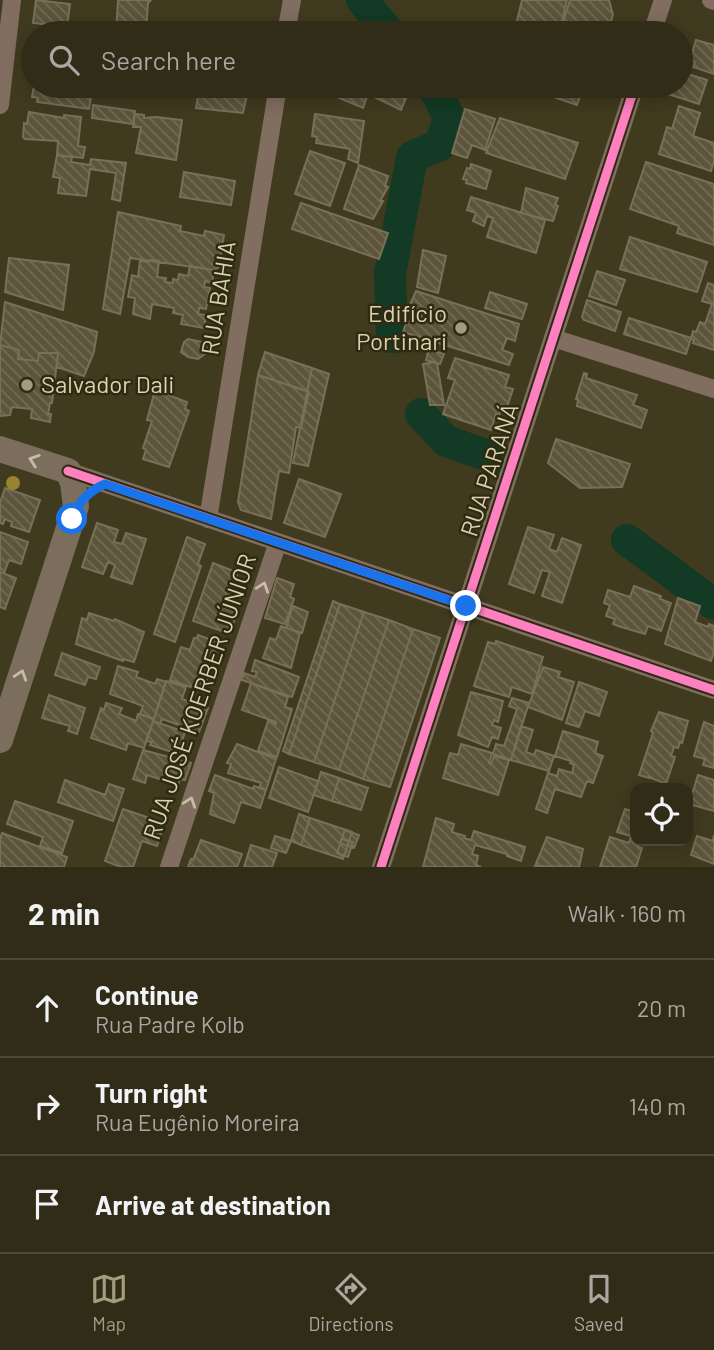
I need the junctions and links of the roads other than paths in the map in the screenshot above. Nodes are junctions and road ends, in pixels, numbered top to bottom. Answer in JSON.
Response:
{"nodes":[{"id":1,"x":12,"y":0,"type":"edge"},
{"id":2,"x":292,"y":0,"type":"edge"},
{"id":3,"x":663,"y":0,"type":"edge"},
{"id":4,"x":288,"y":21,"type":"edge"},
{"id":5,"x":656,"y":21,"type":"edge"},
{"id":6,"x":276,"y":98,"type":"edge"},
{"id":7,"x":631,"y":98,"type":"edge"},
{"id":8,"x":0,"y":105,"type":"edge"},
{"id":9,"x":553,"y":338,"type":"junction"},
{"id":10,"x":714,"y":389,"type":"edge"},
{"id":11,"x":0,"y":449,"type":"edge"},
{"id":12,"x":68,"y":471,"type":"junction"},
{"id":13,"x":105,"y":484,"type":"junction"},
{"id":14,"x":76,"y":506,"type":"junction"},
{"id":15,"x":208,"y":519,"type":"junction"},
{"id":16,"x":278,"y":542,"type":"junction"},
{"id":17,"x":466,"y":606,"type":"junction"},
{"id":18,"x":714,"y":690,"type":"edge"},
{"id":19,"x":0,"y":740,"type":"edge"},
{"id":20,"x":169,"y":867,"type":"edge"},
{"id":21,"x":381,"y":867,"type":"edge"}],
"edges":[{"from":1,"to":8,"type":"street"},
{"from":2,"to":4,"type":"street"},
{"from":3,"to":5,"type":"street"},
{"from":6,"to":15,"type":"street","name":"RUA BAHIA"},
{"from":7,"to":9,"type":"street","name":"RUA PARANÁ"},
{"from":9,"to":10,"type":"street"},
{"from":9,"to":17,"type":"street","name":"RUA PARANÁ"},
{"from":12,"to":11,"type":"main road","one_way":true},
{"from":12,"to":13,"type":"street"},
{"from":12,"to":14,"type":"main road"},
{"from":13,"to":14,"type":"street"},
{"from":13,"to":15,"type":"street"},
{"from":19,"to":14,"type":"main road","one_way":true},
{"from":15,"to":16,"type":"street"},
{"from":16,"to":17,"type":"street"},
{"from":20,"to":16,"type":"street","name":"RUA JOSÉ KOERBER JÚNIOR","one_way":true},
{"from":17,"to":18,"type":"street"},
{"from":17,"to":21,"type":"street","name":"RUA PARANÁ"}]}
